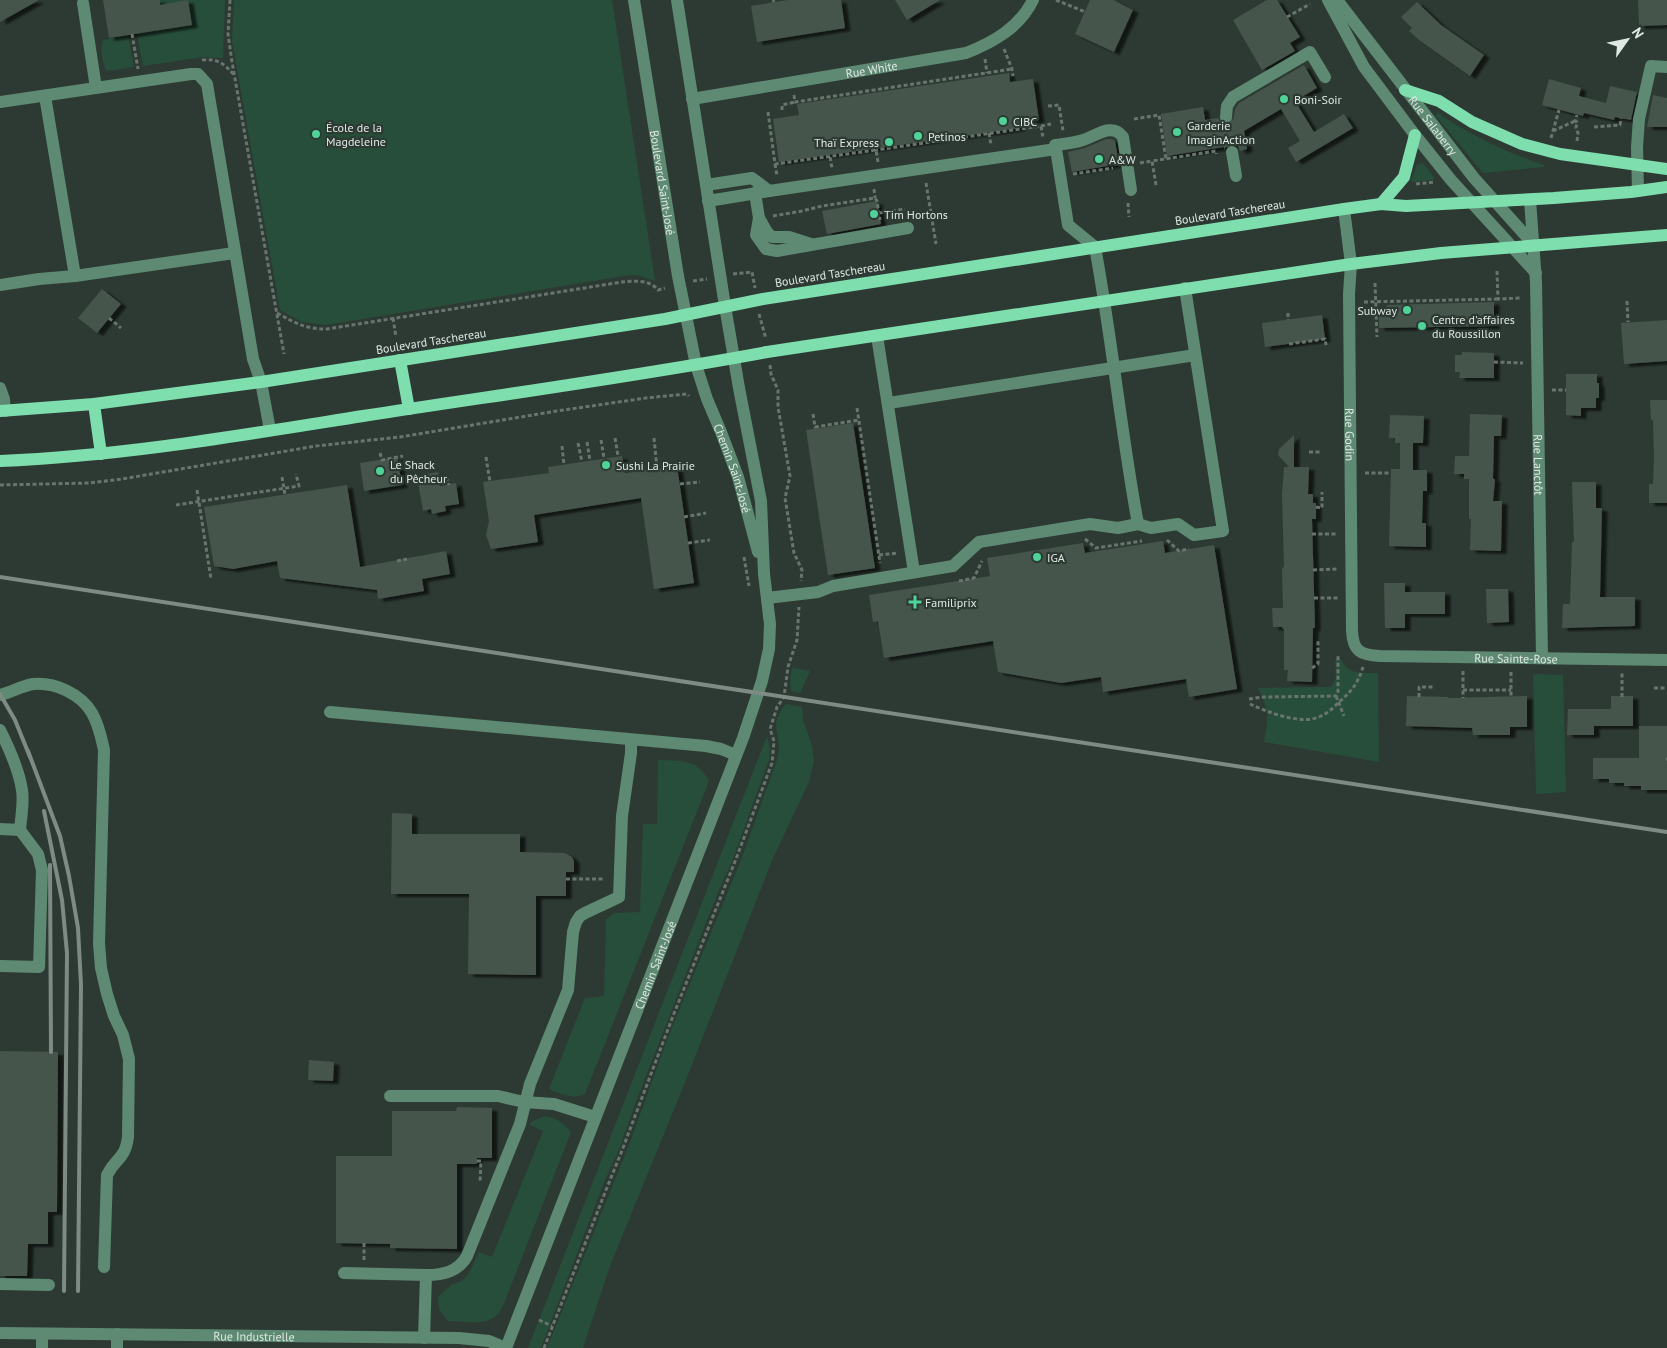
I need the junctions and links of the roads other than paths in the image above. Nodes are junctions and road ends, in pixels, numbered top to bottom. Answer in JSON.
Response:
{"nodes":[{"id":1,"x":634,"y":0,"type":"edge"},
{"id":2,"x":677,"y":0,"type":"edge"},
{"id":3,"x":1033,"y":0,"type":"edge"},
{"id":4,"x":1328,"y":0,"type":"edge"},
{"id":5,"x":1337,"y":0,"type":"edge"},
{"id":6,"x":83,"y":3,"type":"dead end"},
{"id":7,"x":1667,"y":67,"type":"edge"},
{"id":8,"x":1326,"y":77,"type":"dead end"},
{"id":9,"x":96,"y":88,"type":"junction"},
{"id":10,"x":1405,"y":90,"type":"junction"},
{"id":11,"x":45,"y":96,"type":"junction"},
{"id":12,"x":692,"y":99,"type":"junction"},
{"id":13,"x":0,"y":102,"type":"edge"},
{"id":14,"x":1226,"y":117,"type":"tunnel mouth"},
{"id":15,"x":1415,"y":135,"type":"junction"},
{"id":16,"x":1054,"y":140,"type":"road end"},
{"id":17,"x":1232,"y":152,"type":"tunnel mouth"},
{"id":18,"x":1637,"y":165,"type":"junction"},
{"id":19,"x":1667,"y":169,"type":"edge"},
{"id":20,"x":1236,"y":176,"type":"dead end"},
{"id":21,"x":706,"y":185,"type":"junction"},
{"id":22,"x":1667,"y":186,"type":"edge"},
{"id":23,"x":769,"y":191,"type":"junction"},
{"id":24,"x":1638,"y":191,"type":"junction"},
{"id":25,"x":755,"y":193,"type":"junction"},
{"id":26,"x":1129,"y":194,"type":"road end"},
{"id":27,"x":1530,"y":200,"type":"junction"},
{"id":28,"x":708,"y":201,"type":"junction"},
{"id":29,"x":1494,"y":201,"type":"junction"},
{"id":30,"x":1471,"y":202,"type":"junction"},
{"id":31,"x":1381,"y":204,"type":"junction"},
{"id":32,"x":1344,"y":209,"type":"junction"},
{"id":33,"x":908,"y":228,"type":"dead end"},
{"id":34,"x":1667,"y":235,"type":"edge"},
{"id":35,"x":1534,"y":245,"type":"junction"},
{"id":36,"x":1095,"y":247,"type":"junction"},
{"id":37,"x":1514,"y":248,"type":"junction"},
{"id":38,"x":234,"y":253,"type":"junction"},
{"id":39,"x":1351,"y":264,"type":"junction"},
{"id":40,"x":1536,"y":273,"type":"junction"},
{"id":41,"x":75,"y":276,"type":"junction"},
{"id":42,"x":0,"y":285,"type":"edge"},
{"id":43,"x":1185,"y":288,"type":"junction"},
{"id":44,"x":1105,"y":300,"type":"junction"},
{"id":45,"x":725,"y":306,"type":"junction"},
{"id":46,"x":686,"y":315,"type":"junction"},
{"id":47,"x":877,"y":336,"type":"junction"},
{"id":48,"x":1195,"y":355,"type":"junction"},
{"id":49,"x":734,"y":358,"type":"junction"},
{"id":50,"x":400,"y":360,"type":"junction"},
{"id":51,"x":696,"y":365,"type":"junction"},
{"id":52,"x":1115,"y":368,"type":"junction"},
{"id":53,"x":261,"y":382,"type":"junction"},
{"id":54,"x":0,"y":388,"type":"edge"},
{"id":55,"x":888,"y":403,"type":"junction"},
{"id":56,"x":94,"y":404,"type":"junction"},
{"id":57,"x":409,"y":409,"type":"junction"},
{"id":58,"x":2,"y":411,"type":"edge"},
{"id":59,"x":270,"y":430,"type":"junction"},
{"id":60,"x":101,"y":454,"type":"junction"},
{"id":61,"x":0,"y":462,"type":"edge"},
{"id":62,"x":1138,"y":524,"type":"junction"},
{"id":63,"x":914,"y":572,"type":"junction"},
{"id":64,"x":764,"y":574,"type":"junction"},
{"id":65,"x":767,"y":598,"type":"junction"},
{"id":66,"x":1367,"y":655,"type":"joint"},
{"id":67,"x":1542,"y":657,"type":"junction"},
{"id":68,"x":1667,"y":660,"type":"edge"},
{"id":69,"x":0,"y":695,"type":"edge"},
{"id":70,"x":330,"y":712,"type":"dead end"},
{"id":71,"x":0,"y":730,"type":"edge"},
{"id":72,"x":632,"y":740,"type":"junction"},
{"id":73,"x":736,"y":755,"type":"junction"},
{"id":74,"x":0,"y":829,"type":"edge"},
{"id":75,"x":20,"y":830,"type":"junction"},
{"id":76,"x":0,"y":966,"type":"edge"},
{"id":77,"x":390,"y":1096,"type":"dead end"},
{"id":78,"x":524,"y":1102,"type":"junction"},
{"id":79,"x":595,"y":1116,"type":"junction"},
{"id":80,"x":104,"y":1267,"type":"dead end"},
{"id":81,"x":344,"y":1273,"type":"dead end"},
{"id":82,"x":426,"y":1275,"type":"junction"},
{"id":83,"x":0,"y":1284,"type":"edge"},
{"id":84,"x":49,"y":1285,"type":"dead end"},
{"id":85,"x":0,"y":1333,"type":"edge"},
{"id":86,"x":42,"y":1334,"type":"junction"},
{"id":87,"x":117,"y":1334,"type":"junction"},
{"id":88,"x":424,"y":1338,"type":"junction"},
{"id":89,"x":224,"y":1342,"type":"edge"},
{"id":90,"x":286,"y":1342,"type":"edge"},
{"id":91,"x":42,"y":1348,"type":"edge"},
{"id":92,"x":117,"y":1348,"type":"edge"},
{"id":93,"x":506,"y":1348,"type":"edge"}],
"edges":[{"from":1,"to":46,"type":"street","name":"Boulevard Saint-José"},
{"from":2,"to":12,"type":"street"},
{"from":3,"to":12,"type":"street","name":"Rue White"},
{"from":4,"to":15,"type":"street","name":"Rue Salaberry"},
{"from":5,"to":10,"type":"street","name":"Rue Salaberry"},
{"from":6,"to":9,"type":"street"},
{"from":7,"to":18,"type":"street"},
{"from":8,"to":14,"type":"street"},
{"from":9,"to":11,"type":"street"},
{"from":9,"to":38,"type":"street"},
{"from":10,"to":18,"type":"main road"},
{"from":10,"to":29,"type":"street","name":"Rue Salaberry"},
{"from":11,"to":13,"type":"street"},
{"from":11,"to":41,"type":"street"},
{"from":12,"to":21,"type":"street"},
{"from":15,"to":30,"type":"street","name":"Rue Salaberry"},
{"from":15,"to":31,"type":"main road"},
{"from":16,"to":26,"type":"street"},
{"from":17,"to":20,"type":"street"},
{"from":18,"to":19,"type":"main road"},
{"from":18,"to":24,"type":"street"},
{"from":21,"to":23,"type":"street"},
{"from":21,"to":28,"type":"street"},
{"from":22,"to":24,"type":"main road","name":"Boulevard Taschereau"},
{"from":23,"to":25,"type":"street"},
{"from":23,"to":36,"type":"street"},
{"from":24,"to":27,"type":"main road","name":"Boulevard Taschereau"},
{"from":25,"to":28,"type":"street"},
{"from":25,"to":33,"type":"street"},
{"from":27,"to":29,"type":"main road","name":"Boulevard Taschereau"},
{"from":27,"to":35,"type":"street","name":"Rue Lanctôt"},
{"from":28,"to":45,"type":"street"},
{"from":29,"to":30,"type":"main road","name":"Boulevard Taschereau"},
{"from":29,"to":35,"type":"street","name":"Rue Salaberry"},
{"from":30,"to":31,"type":"main road","name":"Boulevard Taschereau"},
{"from":30,"to":37,"type":"street","name":"Rue Salaberry"},
{"from":31,"to":32,"type":"main road","name":"Boulevard Taschereau"},
{"from":32,"to":36,"type":"main road","name":"Boulevard Taschereau"},
{"from":32,"to":39,"type":"street","name":"Rue Godin"},
{"from":34,"to":35,"type":"main road"},
{"from":35,"to":37,"type":"main road"},
{"from":35,"to":40,"type":"street","name":"Rue Lanctôt"},
{"from":36,"to":44,"type":"street"},
{"from":36,"to":45,"type":"main road","name":"Boulevard Taschereau"},
{"from":37,"to":39,"type":"main road"},
{"from":37,"to":40,"type":"street"},
{"from":38,"to":41,"type":"street"},
{"from":38,"to":53,"type":"street"},
{"from":39,"to":43,"type":"main road"},
{"from":39,"to":66,"type":"street","name":"Rue Godin"},
{"from":40,"to":67,"type":"street","name":"Rue Lanctôt"},
{"from":41,"to":42,"type":"street"},
{"from":43,"to":44,"type":"main road"},
{"from":43,"to":48,"type":"street"},
{"from":44,"to":47,"type":"main road"},
{"from":44,"to":52,"type":"street"},
{"from":45,"to":46,"type":"main road","name":"Boulevard Taschereau"},
{"from":45,"to":49,"type":"street"},
{"from":46,"to":50,"type":"main road","name":"Boulevard Taschereau"},
{"from":46,"to":51,"type":"street","name":"Boulevard Saint-José"},
{"from":47,"to":49,"type":"main road"},
{"from":47,"to":55,"type":"street"},
{"from":48,"to":52,"type":"street"},
{"from":48,"to":62,"type":"street"},
{"from":49,"to":51,"type":"main road"},
{"from":49,"to":64,"type":"street","name":"Chemin Saint-José"},
{"from":50,"to":53,"type":"main road","name":"Boulevard Taschereau"},
{"from":50,"to":57,"type":"main road"},
{"from":51,"to":57,"type":"main road"},
{"from":51,"to":64,"type":"street","name":"Chemin Saint-José"},
{"from":52,"to":55,"type":"street"},
{"from":52,"to":62,"type":"street"},
{"from":53,"to":56,"type":"main road","name":"Boulevard Taschereau"},
{"from":53,"to":59,"type":"street"},
{"from":54,"to":58,"type":"street"},
{"from":55,"to":63,"type":"street"},
{"from":56,"to":58,"type":"main road","name":"Boulevard Taschereau"},
{"from":56,"to":60,"type":"main road"},
{"from":57,"to":59,"type":"main road"},
{"from":59,"to":60,"type":"main road"},
{"from":60,"to":61,"type":"main road"},
{"from":62,"to":63,"type":"street"},
{"from":63,"to":65,"type":"street"},
{"from":64,"to":65,"type":"street","name":"Chemin Saint-José"},
{"from":65,"to":73,"type":"street","name":"Chemin Saint-José"},
{"from":66,"to":67,"type":"street","name":"Rue Sainte-Rose"},
{"from":67,"to":68,"type":"street","name":"Rue Sainte-Rose"},
{"from":69,"to":80,"type":"street"},
{"from":70,"to":72,"type":"street"},
{"from":71,"to":75,"type":"street"},
{"from":72,"to":73,"type":"street"},
{"from":72,"to":78,"type":"street"},
{"from":73,"to":79,"type":"street","name":"Chemin Saint-José"},
{"from":74,"to":75,"type":"street"},
{"from":75,"to":76,"type":"street"},
{"from":77,"to":78,"type":"street"},
{"from":78,"to":79,"type":"street"},
{"from":78,"to":82,"type":"street"},
{"from":79,"to":93,"type":"street","name":"Chemin Saint-José"},
{"from":81,"to":82,"type":"street"},
{"from":82,"to":88,"type":"street"},
{"from":83,"to":84,"type":"street"},
{"from":85,"to":86,"type":"street","name":"Rue Industrielle"},
{"from":86,"to":87,"type":"street","name":"Rue Industrielle"},
{"from":86,"to":91,"type":"street"},
{"from":87,"to":89,"type":"street","name":"Rue Industrielle"},
{"from":87,"to":92,"type":"street"},
{"from":88,"to":90,"type":"street","name":"Rue Industrielle"},
{"from":88,"to":93,"type":"street","name":"Rue Industrielle"},
{"from":89,"to":90,"type":"street","name":"Rue Industrielle"}]}
